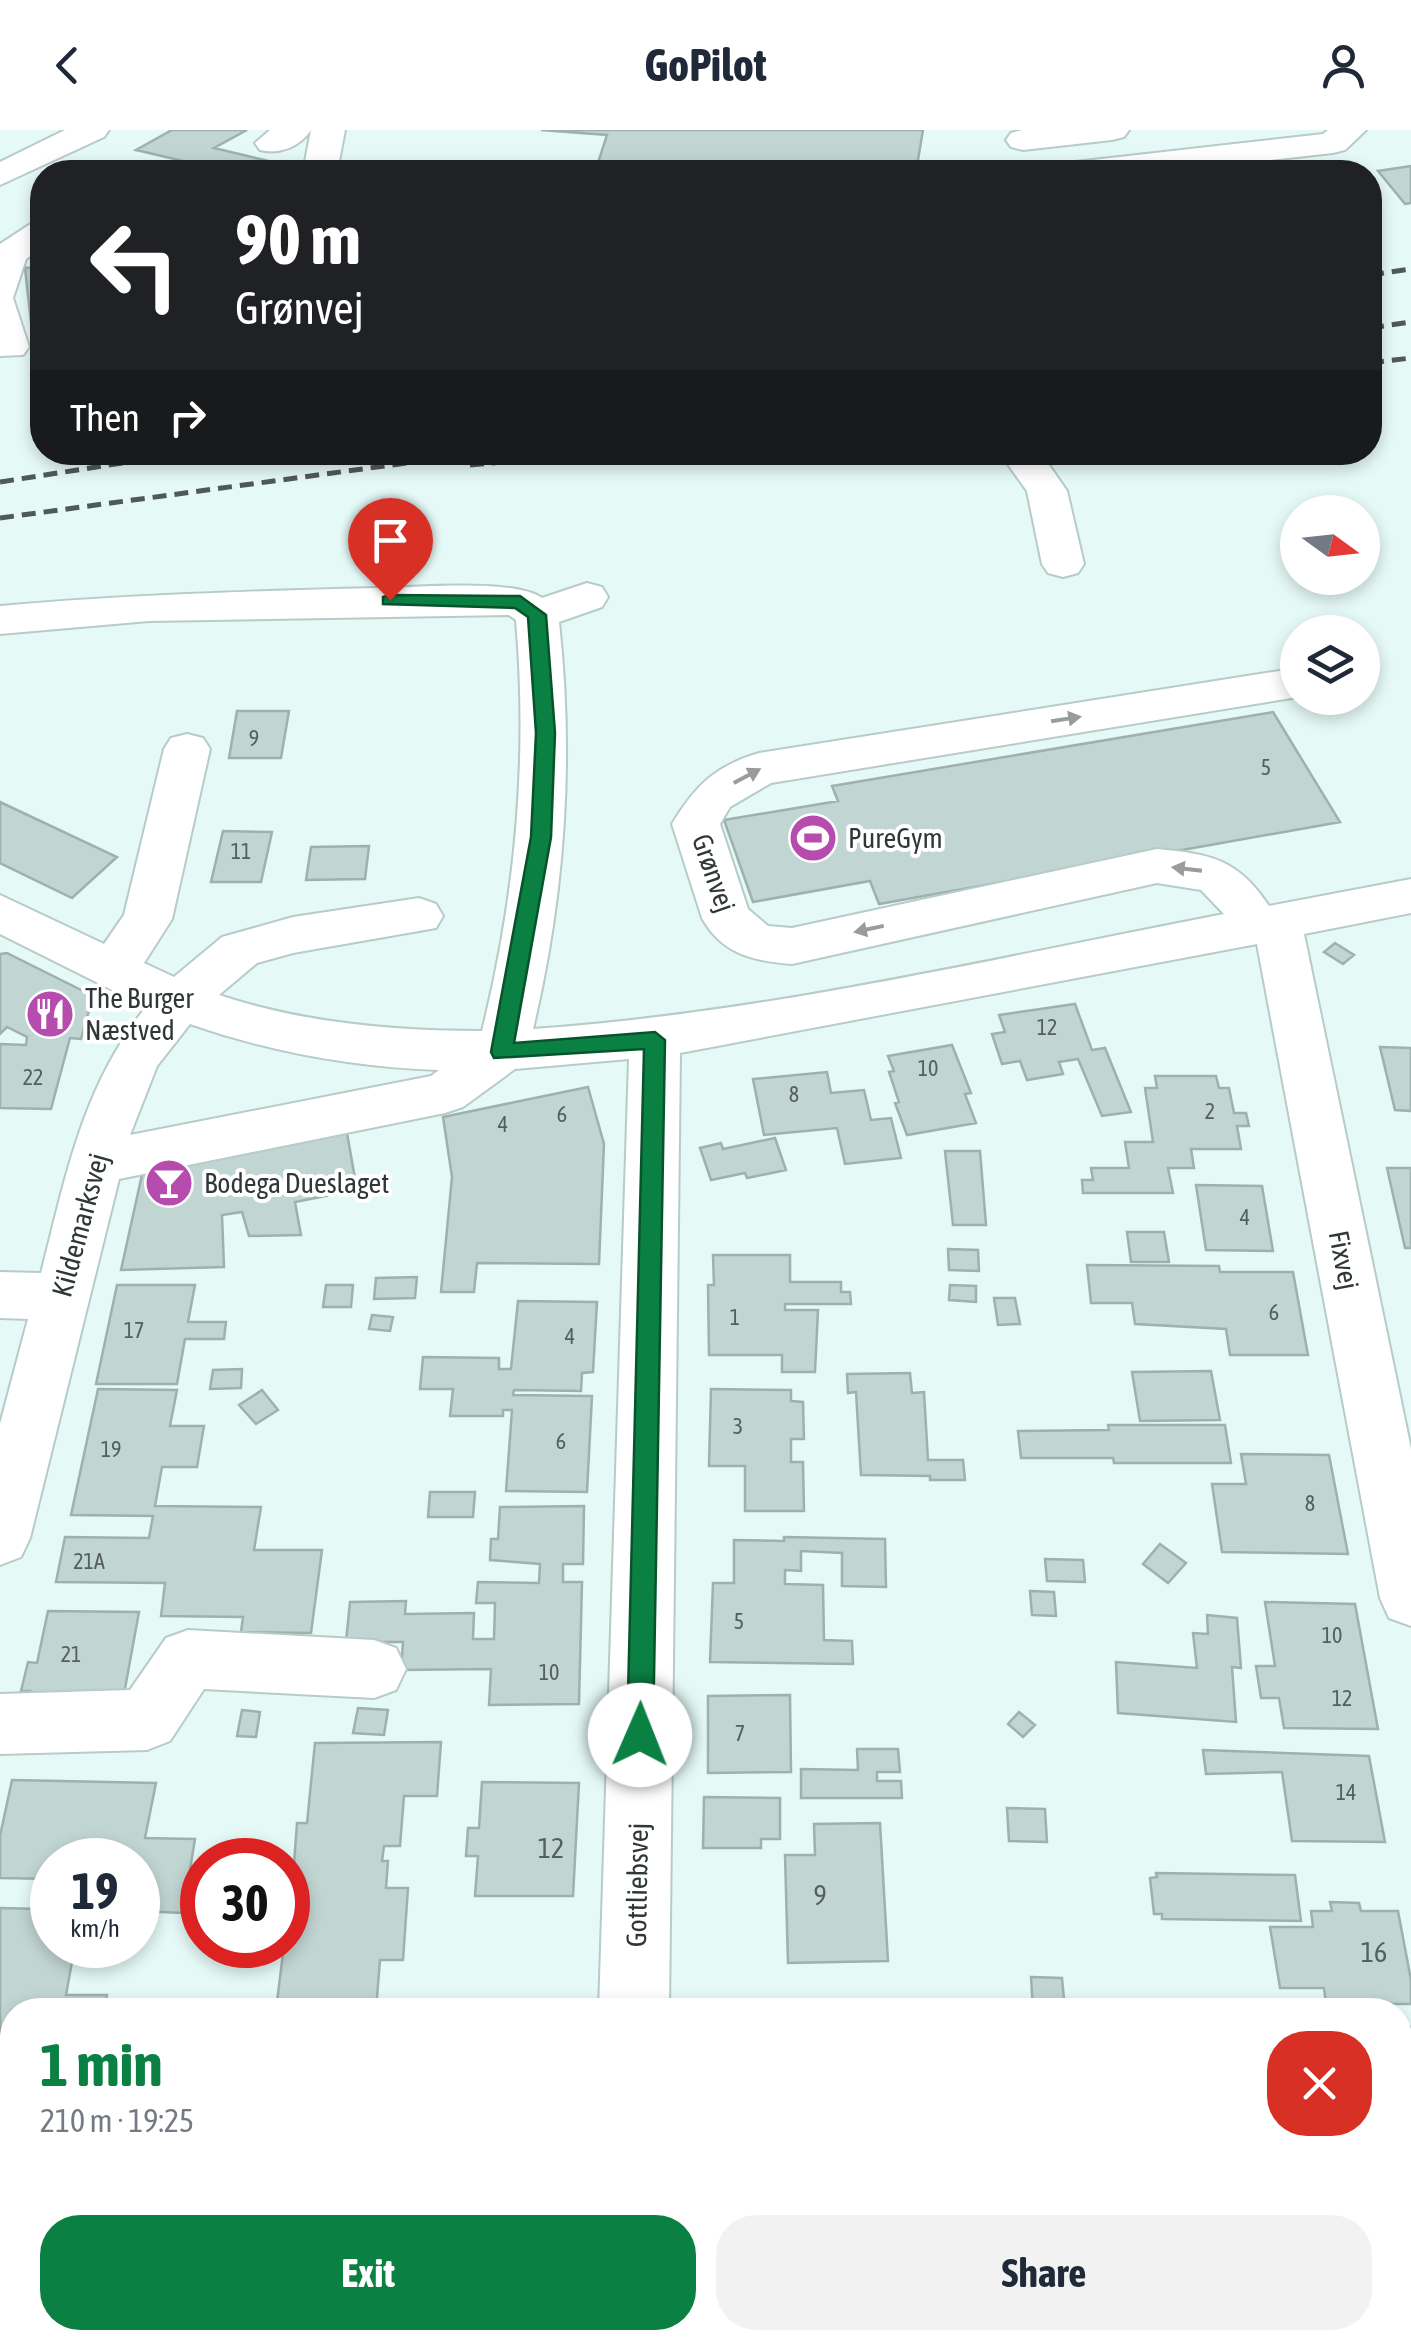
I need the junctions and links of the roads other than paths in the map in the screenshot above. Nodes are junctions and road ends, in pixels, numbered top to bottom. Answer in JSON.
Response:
{"nodes":[{"id":1,"x":92,"y":130,"type":"edge"},
{"id":2,"x":328,"y":130,"type":"edge"},
{"id":3,"x":1112,"y":130,"type":"edge"},
{"id":4,"x":1349,"y":130,"type":"edge"},
{"id":5,"x":1025,"y":148,"type":"edge"},
{"id":6,"x":30,"y":160,"type":"edge"},
{"id":7,"x":31,"y":160,"type":"edge"},
{"id":8,"x":322,"y":160,"type":"edge"},
{"id":9,"x":1182,"y":160,"type":"edge"},
{"id":10,"x":0,"y":175,"type":"edge"},
{"id":11,"x":30,"y":241,"type":"edge"},
{"id":12,"x":0,"y":291,"type":"edge"},
{"id":13,"x":0,"y":306,"type":"edge"},
{"id":14,"x":10,"y":347,"type":"dead end"},
{"id":15,"x":1029,"y":465,"type":"edge"},
{"id":16,"x":1063,"y":564,"type":"dead end"},
{"id":17,"x":587,"y":597,"type":"dead end"},
{"id":18,"x":537,"y":615,"type":"junction"},
{"id":19,"x":0,"y":620,"type":"edge"},
{"id":20,"x":1280,"y":685,"type":"edge"},
{"id":21,"x":188,"y":749,"type":"dead end"},
{"id":22,"x":1411,"y":896,"type":"edge"},
{"id":23,"x":0,"y":913,"type":"edge"},
{"id":24,"x":420,"y":916,"type":"dead end"},
{"id":25,"x":1267,"y":924,"type":"junction"},
{"id":26,"x":114,"y":968,"type":"junction"},
{"id":27,"x":180,"y":1000,"type":"junction"},
{"id":28,"x":655,"y":1040,"type":"junction"},
{"id":29,"x":502,"y":1052,"type":"junction"},
{"id":30,"x":96,"y":1163,"type":"junction"},
{"id":31,"x":0,"y":1296,"type":"edge"},
{"id":32,"x":60,"y":1296,"type":"junction"},
{"id":33,"x":18,"y":1387,"type":"edge"},
{"id":34,"x":0,"y":1538,"type":"edge"},
{"id":35,"x":1411,"y":1598,"type":"edge"},
{"id":36,"x":374,"y":1670,"type":"dead end"},
{"id":37,"x":0,"y":1724,"type":"edge"},
{"id":38,"x":634,"y":1998,"type":"edge"}],
"edges":[{"from":1,"to":7,"type":"street"},
{"from":2,"to":8,"type":"street"},
{"from":3,"to":5,"type":"street"},
{"from":4,"to":9,"type":"street"},
{"from":6,"to":10,"type":"street"},
{"from":11,"to":12,"type":"street"},
{"from":13,"to":14,"type":"street"},
{"from":15,"to":16,"type":"street"},
{"from":17,"to":18,"type":"street"},
{"from":18,"to":19,"type":"street"},
{"from":18,"to":29,"type":"street"},
{"from":25,"to":20,"type":"street","name":"Grønvej","one_way":true},
{"from":21,"to":26,"type":"street"},
{"from":22,"to":25,"type":"street"},
{"from":23,"to":26,"type":"street"},
{"from":24,"to":27,"type":"street","name":"Kildemarksvej"},
{"from":25,"to":28,"type":"street"},
{"from":25,"to":35,"type":"street","name":"Fixvej"},
{"from":26,"to":27,"type":"street"},
{"from":27,"to":29,"type":"street"},
{"from":27,"to":30,"type":"street","name":"Kildemarksvej"},
{"from":28,"to":29,"type":"street"},
{"from":28,"to":38,"type":"street","name":"Gottliebsvej"},
{"from":29,"to":30,"type":"street"},
{"from":30,"to":32,"type":"street","name":"Kildemarksvej"},
{"from":31,"to":32,"type":"street"},
{"from":32,"to":33,"type":"street","name":"Kildemarksvej"},
{"from":33,"to":34,"type":"street","name":"Kildemarksvej"},
{"from":36,"to":37,"type":"street"}]}
